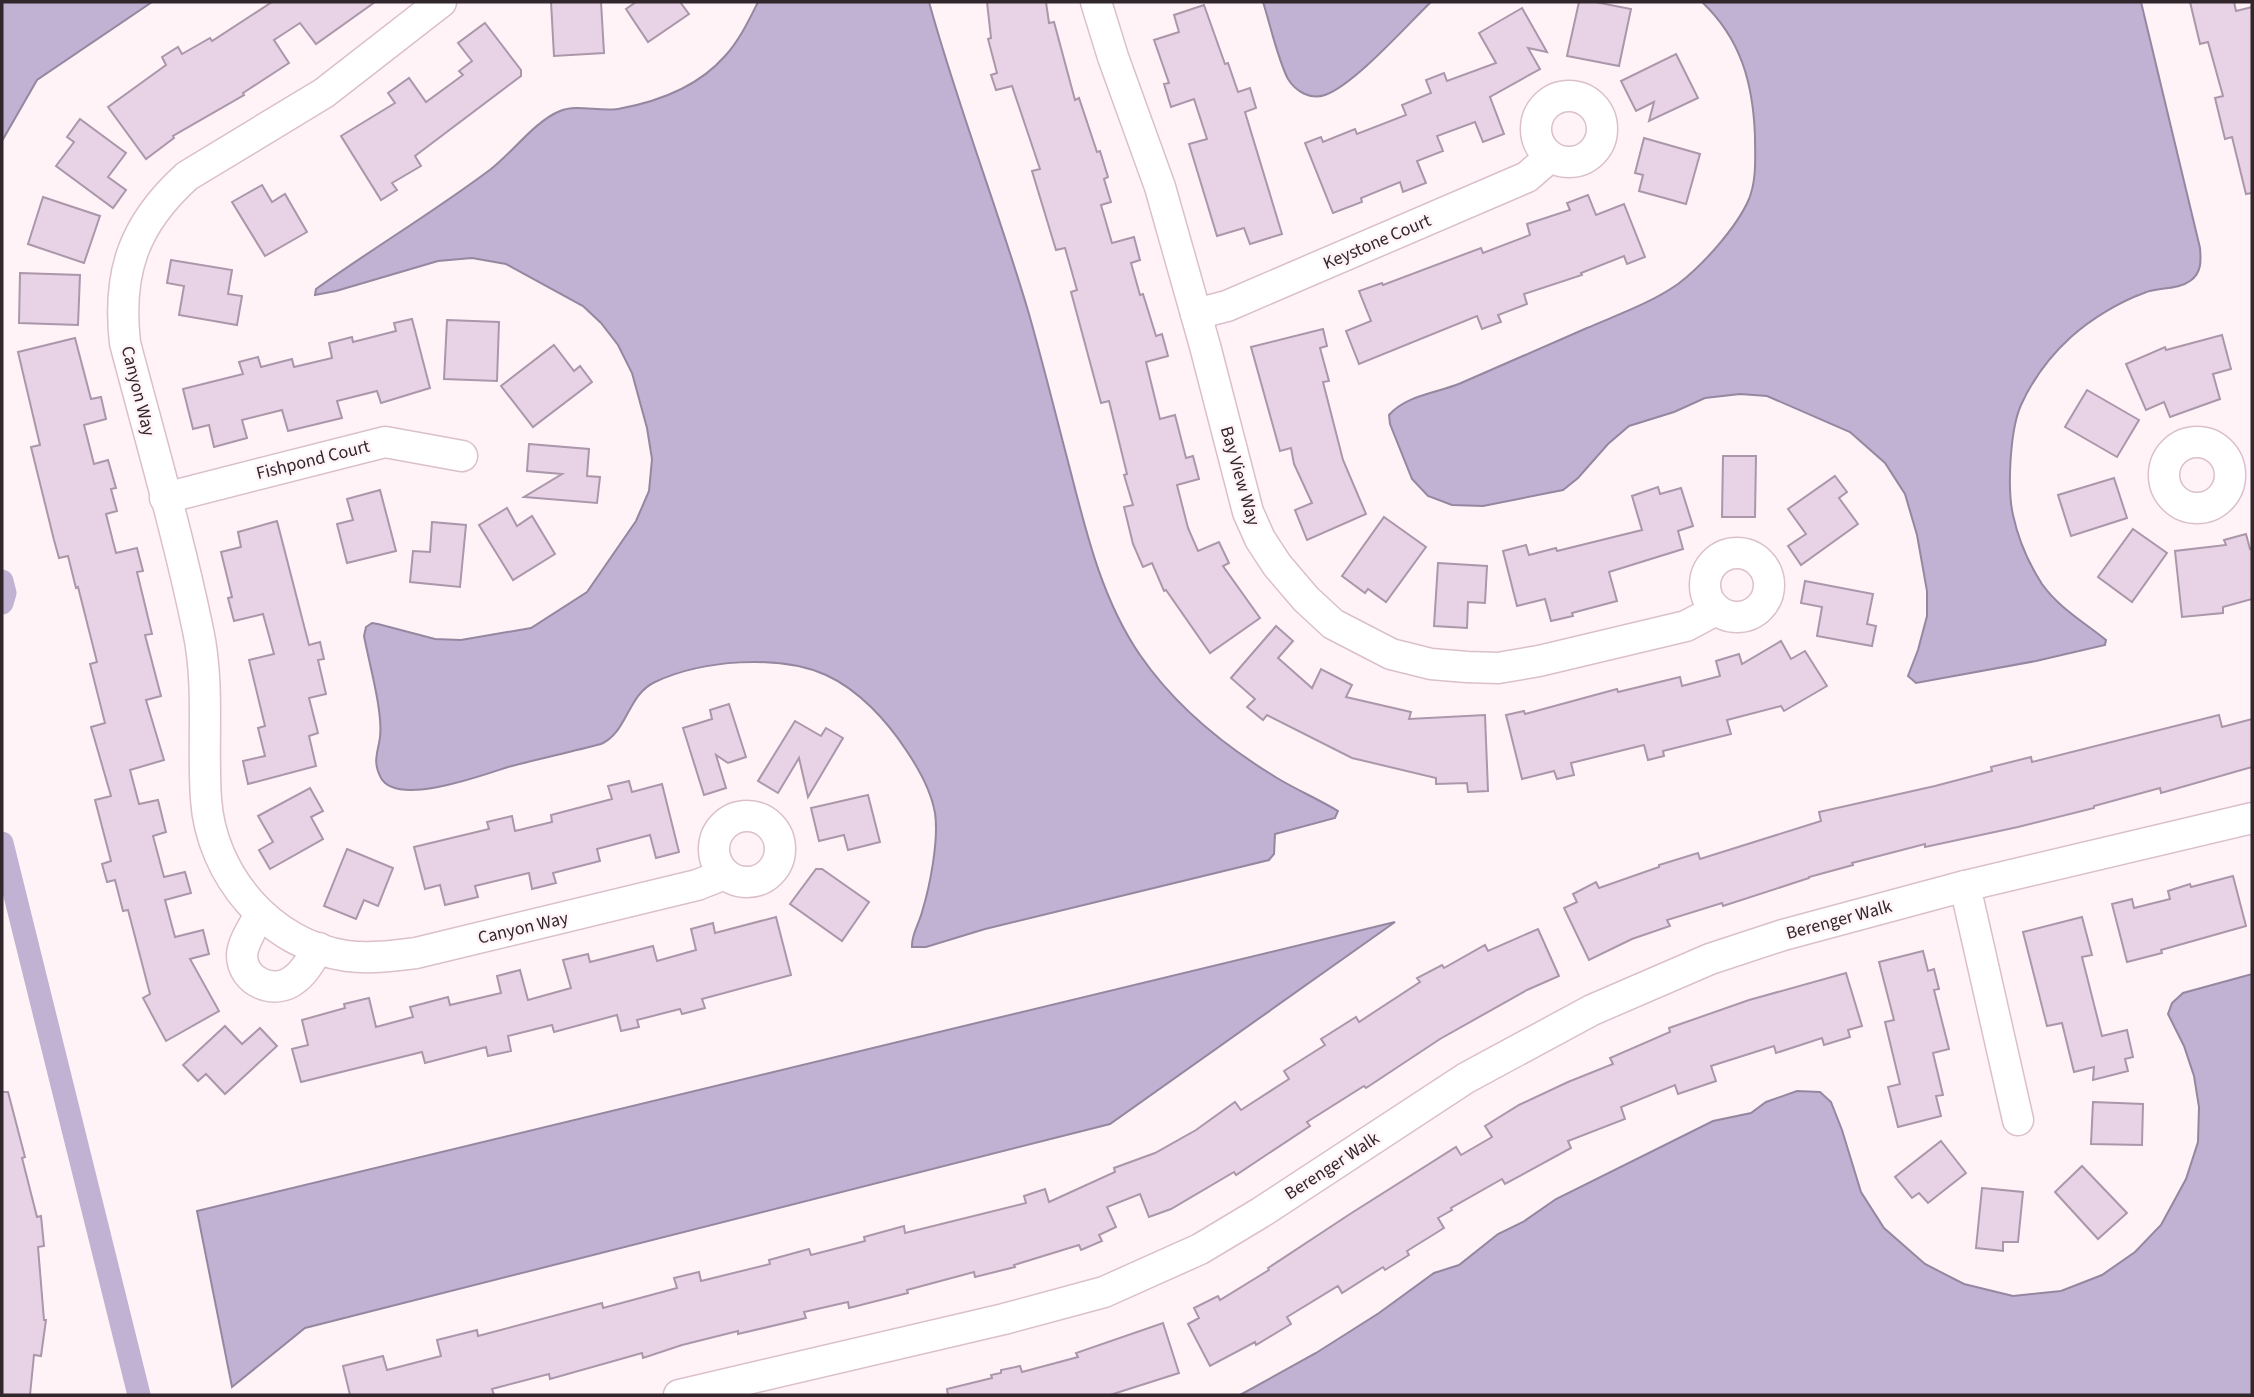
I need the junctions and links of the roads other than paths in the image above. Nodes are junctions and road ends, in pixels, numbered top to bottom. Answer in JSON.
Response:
{"nodes":[{"id":1,"x":441,"y":2,"type":"edge"},
{"id":2,"x":1096,"y":2,"type":"edge"},
{"id":3,"x":1550,"y":157,"type":"dead end"},
{"id":4,"x":1196,"y":314,"type":"junction"},
{"id":5,"x":462,"y":456,"type":"dead end"},
{"id":6,"x":165,"y":498,"type":"junction"},
{"id":7,"x":1716,"y":610,"type":"dead end"},
{"id":8,"x":2252,"y":818,"type":"edge"},
{"id":9,"x":725,"y":874,"type":"dead end"},
{"id":10,"x":1965,"y":886,"type":"junction"},
{"id":11,"x":260,"y":914,"type":"junction"},
{"id":12,"x":319,"y":948,"type":"junction"},
{"id":13,"x":2018,"y":1120,"type":"dead end"},
{"id":14,"x":680,"y":1395,"type":"edge"}],
"edges":[{"from":1,"to":6,"type":"street","name":"Canyon Way"},
{"from":2,"to":4,"type":"street","name":"Bay View Way"},
{"from":3,"to":4,"type":"street","name":"Keystone Court"},
{"from":4,"to":7,"type":"street","name":"Bay View Way"},
{"from":5,"to":6,"type":"street","name":"Fishpond Court"},
{"from":6,"to":11,"type":"street","name":"Canyon Way"},
{"from":8,"to":10,"type":"street","name":"Berenger Walk"},
{"from":9,"to":12,"type":"street","name":"Canyon Way"},
{"from":10,"to":13,"type":"street"},
{"from":10,"to":14,"type":"street","name":"Berenger Walk"},
{"from":11,"to":12,"type":"street","name":"Canyon Way"},
{"from":11,"to":12,"type":"street"}]}
